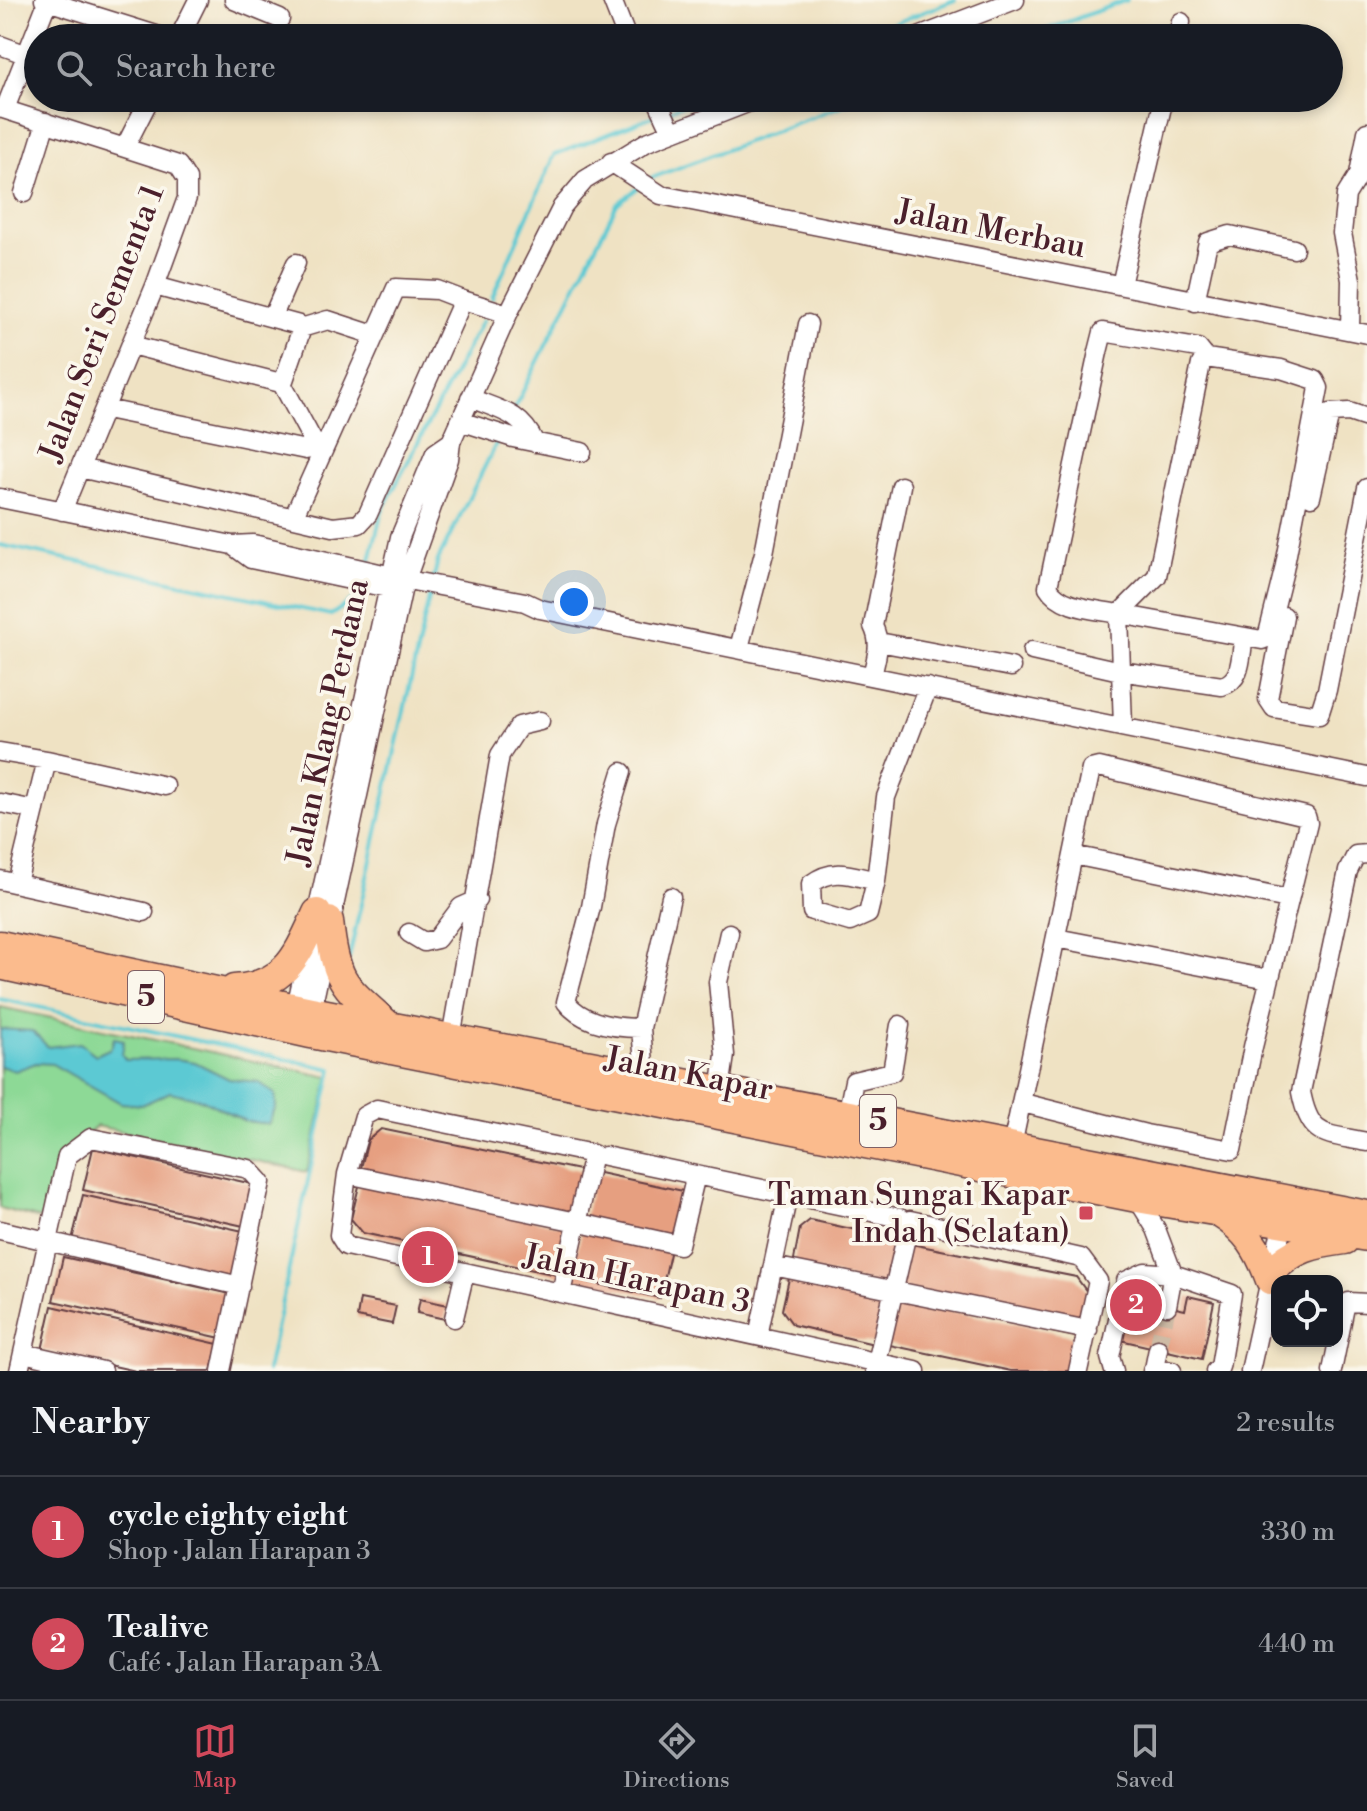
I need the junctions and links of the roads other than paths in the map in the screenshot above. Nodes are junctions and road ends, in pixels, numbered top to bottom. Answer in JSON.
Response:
{"nodes":[{"id":1,"x":46,"y":0,"type":"edge"},
{"id":2,"x":198,"y":0,"type":"edge"},
{"id":3,"x":234,"y":0,"type":"edge"},
{"id":4,"x":612,"y":0,"type":"edge"},
{"id":5,"x":1015,"y":0,"type":"edge"},
{"id":6,"x":280,"y":19,"type":"dead end"},
{"id":7,"x":40,"y":24,"type":"edge"},
{"id":8,"x":122,"y":24,"type":"edge"},
{"id":9,"x":186,"y":24,"type":"edge"},
{"id":10,"x":621,"y":24,"type":"edge"},
{"id":11,"x":952,"y":24,"type":"edge"},
{"id":12,"x":0,"y":45,"type":"edge"},
{"id":13,"x":24,"y":54,"type":"edge"},
{"id":14,"x":24,"y":71,"type":"edge"},
{"id":15,"x":2,"y":109,"type":"edge"},
{"id":16,"x":143,"y":112,"type":"edge"},
{"id":17,"x":663,"y":112,"type":"edge"},
{"id":18,"x":713,"y":112,"type":"edge"},
{"id":19,"x":1161,"y":112,"type":"edge"},
{"id":20,"x":46,"y":122,"type":"junction"},
{"id":21,"x":669,"y":125,"type":"junction"},
{"id":22,"x":1367,"y":132,"type":"edge"},
{"id":23,"x":125,"y":147,"type":"junction"},
{"id":24,"x":611,"y":162,"type":"junction"},
{"id":25,"x":24,"y":193,"type":"dead end"},
{"id":26,"x":1294,"y":249,"type":"dead end"},
{"id":27,"x":296,"y":263,"type":"dead end"},
{"id":28,"x":1121,"y":285,"type":"junction"},
{"id":29,"x":155,"y":286,"type":"junction"},
{"id":30,"x":463,"y":300,"type":"junction"},
{"id":31,"x":1195,"y":302,"type":"junction"},
{"id":32,"x":508,"y":314,"type":"junction"},
{"id":33,"x":273,"y":316,"type":"junction"},
{"id":34,"x":808,"y":324,"type":"dead end"},
{"id":35,"x":301,"y":328,"type":"junction"},
{"id":36,"x":1358,"y":332,"type":"edge"},
{"id":37,"x":374,"y":335,"type":"junction"},
{"id":38,"x":131,"y":345,"type":"junction"},
{"id":39,"x":1206,"y":358,"type":"junction"},
{"id":40,"x":281,"y":382,"type":"junction"},
{"id":41,"x":470,"y":398,"type":"junction"},
{"id":42,"x":106,"y":409,"type":"junction"},
{"id":43,"x":1367,"y":418,"type":"edge"},
{"id":44,"x":460,"y":421,"type":"junction"},
{"id":45,"x":535,"y":443,"type":"junction"},
{"id":46,"x":317,"y":450,"type":"junction"},
{"id":47,"x":582,"y":452,"type":"dead end"},
{"id":48,"x":80,"y":468,"type":"junction"},
{"id":49,"x":901,"y":486,"type":"dead end"},
{"id":50,"x":1367,"y":488,"type":"edge"},
{"id":51,"x":0,"y":498,"type":"edge"},
{"id":52,"x":62,"y":511,"type":"junction"},
{"id":53,"x":293,"y":518,"type":"junction"},
{"id":54,"x":389,"y":582,"type":"junction"},
{"id":55,"x":1119,"y":614,"type":"junction"},
{"id":56,"x":1244,"y":637,"type":"junction"},
{"id":57,"x":879,"y":642,"type":"junction"},
{"id":58,"x":739,"y":648,"type":"junction"},
{"id":59,"x":1032,"y":651,"type":"dead end"},
{"id":60,"x":1011,"y":667,"type":"dead end"},
{"id":61,"x":1120,"y":671,"type":"junction"},
{"id":62,"x":872,"y":676,"type":"junction"},
{"id":63,"x":928,"y":687,"type":"junction"},
{"id":64,"x":540,"y":721,"type":"dead end"},
{"id":65,"x":1123,"y":726,"type":"junction"},
{"id":66,"x":0,"y":752,"type":"edge"},
{"id":67,"x":47,"y":760,"type":"junction"},
{"id":68,"x":622,"y":772,"type":"dead end"},
{"id":69,"x":1367,"y":777,"type":"edge"},
{"id":70,"x":165,"y":786,"type":"dead end"},
{"id":71,"x":0,"y":803,"type":"edge"},
{"id":72,"x":35,"y":810,"type":"junction"},
{"id":73,"x":1367,"y":854,"type":"edge"},
{"id":74,"x":1073,"y":855,"type":"junction"},
{"id":75,"x":876,"y":881,"type":"dead end"},
{"id":76,"x":8,"y":882,"type":"edge"},
{"id":77,"x":671,"y":897,"type":"dead end"},
{"id":78,"x":1288,"y":899,"type":"junction"},
{"id":79,"x":477,"y":900,"type":"junction"},
{"id":80,"x":144,"y":912,"type":"dead end"},
{"id":81,"x":323,"y":917,"type":"junction"},
{"id":82,"x":409,"y":933,"type":"dead end"},
{"id":83,"x":729,"y":933,"type":"dead end"},
{"id":84,"x":1056,"y":938,"type":"junction"},
{"id":85,"x":0,"y":945,"type":"edge"},
{"id":86,"x":0,"y":965,"type":"edge"},
{"id":87,"x":1269,"y":979,"type":"junction"},
{"id":88,"x":213,"y":990,"type":"junction"},
{"id":89,"x":301,"y":1020,"type":"junction"},
{"id":90,"x":389,"y":1025,"type":"junction"},
{"id":91,"x":900,"y":1025,"type":"dead end"},
{"id":92,"x":641,"y":1028,"type":"junction"},
{"id":93,"x":451,"y":1038,"type":"junction"},
{"id":94,"x":645,"y":1076,"type":"junction"},
{"id":95,"x":720,"y":1090,"type":"junction"},
{"id":96,"x":1023,"y":1103,"type":"junction"},
{"id":97,"x":847,"y":1115,"type":"junction"},
{"id":98,"x":1367,"y":1142,"type":"edge"},
{"id":99,"x":1012,"y":1146,"type":"junction"},
{"id":100,"x":599,"y":1155,"type":"junction"},
{"id":101,"x":347,"y":1174,"type":"junction"},
{"id":102,"x":696,"y":1175,"type":"junction"},
{"id":103,"x":1157,"y":1175,"type":"junction"},
{"id":104,"x":788,"y":1195,"type":"junction"},
{"id":105,"x":1137,"y":1198,"type":"junction"},
{"id":106,"x":1212,"y":1209,"type":"junction"},
{"id":107,"x":905,"y":1219,"type":"junction"},
{"id":108,"x":1283,"y":1221,"type":"junction"},
{"id":109,"x":583,"y":1224,"type":"junction"},
{"id":110,"x":1367,"y":1226,"type":"edge"},
{"id":111,"x":0,"y":1230,"type":"edge"},
{"id":112,"x":46,"y":1241,"type":"junction"},
{"id":113,"x":773,"y":1266,"type":"junction"},
{"id":114,"x":465,"y":1272,"type":"junction"},
{"id":115,"x":1173,"y":1274,"type":"junction"},
{"id":116,"x":1271,"y":1275,"type":"junction"},
{"id":117,"x":240,"y":1286,"type":"junction"},
{"id":118,"x":894,"y":1291,"type":"junction"},
{"id":119,"x":561,"y":1293,"type":"junction"},
{"id":120,"x":1358,"y":1303,"type":"edge"},
{"id":121,"x":1167,"y":1306,"type":"tunnel mouth"},
{"id":122,"x":454,"y":1318,"type":"dead end"},
{"id":123,"x":1088,"y":1330,"type":"junction"},
{"id":124,"x":1227,"y":1331,"type":"junction"},
{"id":125,"x":758,"y":1336,"type":"junction"},
{"id":126,"x":1257,"y":1339,"type":"junction"},
{"id":127,"x":1158,"y":1349,"type":"tunnel mouth"},
{"id":128,"x":21,"y":1362,"type":"edge"},
{"id":129,"x":876,"y":1367,"type":"edge"},
{"id":130,"x":1160,"y":1370,"type":"edge"},
{"id":131,"x":103,"y":1371,"type":"edge"},
{"id":132,"x":221,"y":1371,"type":"edge"},
{"id":133,"x":916,"y":1371,"type":"edge"},
{"id":134,"x":1078,"y":1371,"type":"edge"},
{"id":135,"x":1114,"y":1371,"type":"edge"},
{"id":136,"x":1215,"y":1371,"type":"edge"},
{"id":137,"x":1250,"y":1371,"type":"edge"},
{"id":138,"x":1332,"y":1371,"type":"edge"}],
"edges":[{"from":1,"to":7,"type":"street"},
{"from":1,"to":8,"type":"street"},
{"from":2,"to":9,"type":"street"},
{"from":3,"to":6,"type":"street"},
{"from":4,"to":10,"type":"street"},
{"from":5,"to":11,"type":"street"},
{"from":12,"to":13,"type":"street"},
{"from":14,"to":15,"type":"street"},
{"from":15,"to":20,"type":"street","name":"Jalan Seri Sementa 1"},
{"from":16,"to":23,"type":"street","name":"Jalan Seri Sementa 1"},
{"from":17,"to":21,"type":"street"},
{"from":18,"to":21,"type":"street","name":"Jalan Klang Perdana"},
{"from":19,"to":28,"type":"street"},
{"from":20,"to":23,"type":"street","name":"Jalan Seri Sementa 1"},
{"from":20,"to":25,"type":"street"},
{"from":21,"to":24,"type":"street","name":"Jalan Klang Perdana"},
{"from":22,"to":36,"type":"street"},
{"from":23,"to":29,"type":"street","name":"Jalan Seri Sementa 1"},
{"from":24,"to":28,"type":"street","name":"Jalan Merbau"},
{"from":24,"to":32,"type":"street","name":"Jalan Klang Perdana"},
{"from":26,"to":31,"type":"street"},
{"from":27,"to":33,"type":"street"},
{"from":28,"to":31,"type":"street","name":"Jalan Merbau"},
{"from":29,"to":33,"type":"street"},
{"from":29,"to":38,"type":"street","name":"Jalan Seri Sementa 1"},
{"from":30,"to":32,"type":"street"},
{"from":30,"to":37,"type":"street"},
{"from":30,"to":53,"type":"street"},
{"from":31,"to":36,"type":"street","name":"Jalan Merbau"},
{"from":32,"to":41,"type":"street","name":"Jalan Klang Perdana"},
{"from":33,"to":35,"type":"street"},
{"from":34,"to":58,"type":"street"},
{"from":35,"to":37,"type":"street"},
{"from":35,"to":40,"type":"street"},
{"from":37,"to":46,"type":"street"},
{"from":38,"to":40,"type":"street"},
{"from":38,"to":42,"type":"street","name":"Jalan Seri Sementa 1"},
{"from":39,"to":55,"type":"street"},
{"from":39,"to":55,"type":"street"},
{"from":39,"to":56,"type":"street"},
{"from":40,"to":46,"type":"street"},
{"from":41,"to":44,"type":"street","name":"Jalan Klang Perdana"},
{"from":41,"to":45,"type":"street"},
{"from":42,"to":46,"type":"street"},
{"from":42,"to":48,"type":"street","name":"Jalan Seri Sementa 1"},
{"from":43,"to":50,"type":"street"},
{"from":44,"to":45,"type":"street"},
{"from":44,"to":54,"type":"street","name":"Jalan Klang Perdana"},
{"from":45,"to":47,"type":"street"},
{"from":46,"to":53,"type":"street"},
{"from":48,"to":52,"type":"street","name":"Jalan Seri Sementa 1"},
{"from":48,"to":53,"type":"street"},
{"from":49,"to":57,"type":"street"},
{"from":51,"to":52,"type":"street"},
{"from":52,"to":54,"type":"street"},
{"from":54,"to":58,"type":"street"},
{"from":54,"to":81,"type":"street","name":"Jalan Klang Perdana"},
{"from":55,"to":56,"type":"street"},
{"from":55,"to":61,"type":"street"},
{"from":56,"to":61,"type":"street"},
{"from":57,"to":60,"type":"street"},
{"from":57,"to":62,"type":"street"},
{"from":58,"to":62,"type":"street"},
{"from":59,"to":61,"type":"street"},
{"from":61,"to":65,"type":"street"},
{"from":62,"to":63,"type":"street"},
{"from":63,"to":65,"type":"street"},
{"from":63,"to":75,"type":"street"},
{"from":64,"to":79,"type":"street"},
{"from":65,"to":69,"type":"street"},
{"from":66,"to":67,"type":"street"},
{"from":67,"to":70,"type":"street"},
{"from":67,"to":72,"type":"street"},
{"from":68,"to":92,"type":"street"},
{"from":71,"to":72,"type":"street"},
{"from":72,"to":76,"type":"street"},
{"from":73,"to":98,"type":"street"},
{"from":74,"to":78,"type":"street"},
{"from":74,"to":78,"type":"street"},
{"from":74,"to":84,"type":"street"},
{"from":76,"to":80,"type":"street"},
{"from":77,"to":92,"type":"street"},
{"from":78,"to":87,"type":"street"},
{"from":79,"to":82,"type":"street"},
{"from":79,"to":93,"type":"street"},
{"from":81,"to":88,"type":"highway"},
{"from":81,"to":89,"type":"street","name":"Jalan Klang Perdana"},
{"from":81,"to":90,"type":"highway"},
{"from":83,"to":95,"type":"street"},
{"from":84,"to":87,"type":"street"},
{"from":84,"to":96,"type":"street"},
{"from":85,"to":88,"type":"highway","name":"Jalan Kapar","number":"5"},
{"from":86,"to":89,"type":"highway","name":"Jalan Kapar","number":"5"},
{"from":87,"to":96,"type":"street"},
{"from":88,"to":89,"type":"highway","name":"Jalan Kapar","number":"5"},
{"from":89,"to":90,"type":"highway","name":"Jalan Kapar","number":"5"},
{"from":89,"to":105,"type":"highway","name":"Jalan Kapar","number":"5"},
{"from":90,"to":93,"type":"highway","name":"Jalan Kapar","number":"5"},
{"from":91,"to":97,"type":"street"},
{"from":92,"to":94,"type":"street"},
{"from":93,"to":94,"type":"highway","name":"Jalan Kapar","number":"5"},
{"from":94,"to":95,"type":"highway","name":"Jalan Kapar","number":"5"},
{"from":95,"to":97,"type":"highway","name":"Jalan Kapar","number":"5"},
{"from":96,"to":99,"type":"street"},
{"from":97,"to":99,"type":"highway","name":"Jalan Kapar","number":"5"},
{"from":99,"to":103,"type":"highway","name":"Jalan Kapar","number":"5"},
{"from":100,"to":101,"type":"street"},
{"from":100,"to":102,"type":"street"},
{"from":100,"to":109,"type":"street"},
{"from":101,"to":109,"type":"street"},
{"from":101,"to":114,"type":"street","name":"Jalan Harapan 3"},
{"from":102,"to":104,"type":"street"},
{"from":102,"to":109,"type":"street"},
{"from":103,"to":108,"type":"street"},
{"from":103,"to":110,"type":"highway","name":"Jalan Kapar","number":"5"},
{"from":104,"to":107,"type":"street"},
{"from":104,"to":113,"type":"street"},
{"from":105,"to":106,"type":"highway","name":"Jalan Kapar","number":"5"},
{"from":105,"to":115,"type":"street"},
{"from":106,"to":108,"type":"highway","name":"Jalan Kapar","number":"5"},
{"from":106,"to":116,"type":"highway"},
{"from":107,"to":118,"type":"street"},
{"from":107,"to":123,"type":"street"},
{"from":108,"to":110,"type":"highway","name":"Jalan Kapar","number":"5"},
{"from":108,"to":116,"type":"street"},
{"from":109,"to":119,"type":"street"},
{"from":110,"to":116,"type":"highway"},
{"from":111,"to":112,"type":"street"},
{"from":112,"to":117,"type":"street"},
{"from":112,"to":117,"type":"street"},
{"from":112,"to":128,"type":"street"},
{"from":113,"to":118,"type":"street"},
{"from":113,"to":125,"type":"street"},
{"from":114,"to":119,"type":"street","name":"Jalan Harapan 3"},
{"from":114,"to":122,"type":"street"},
{"from":115,"to":121,"type":"street"},
{"from":115,"to":124,"type":"street"},
{"from":115,"to":135,"type":"street"},
{"from":116,"to":126,"type":"street"},
{"from":117,"to":132,"type":"street"},
{"from":118,"to":123,"type":"street"},
{"from":118,"to":129,"type":"street"},
{"from":119,"to":125,"type":"street","name":"Jalan Harapan 3"},
{"from":120,"to":138,"type":"street"},
{"from":123,"to":134,"type":"street"},
{"from":124,"to":126,"type":"street"},
{"from":124,"to":136,"type":"street"},
{"from":125,"to":129,"type":"street","name":"Jalan Harapan 3"},
{"from":126,"to":137,"type":"street"},
{"from":127,"to":130,"type":"street"},
{"from":128,"to":131,"type":"street"},
{"from":129,"to":133,"type":"street","name":"Jalan Harapan 3"}]}
